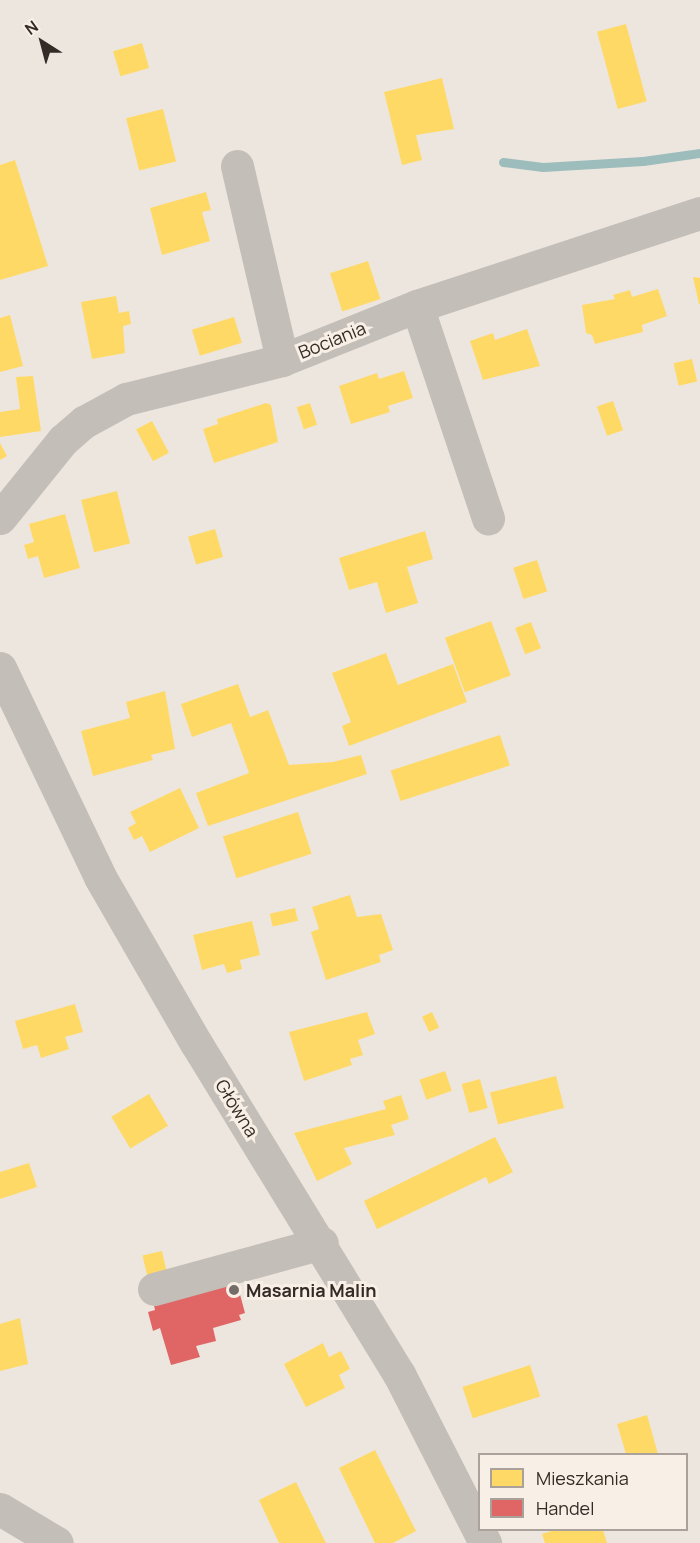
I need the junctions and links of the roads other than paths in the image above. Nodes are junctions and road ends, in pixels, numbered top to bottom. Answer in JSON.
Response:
{"nodes":[{"id":1,"x":237,"y":166,"type":"dead end"},
{"id":2,"x":700,"y":213,"type":"edge"},
{"id":3,"x":417,"y":306,"type":"junction"},
{"id":4,"x":282,"y":360,"type":"junction"},
{"id":5,"x":0,"y":518,"type":"edge"},
{"id":6,"x":488,"y":518,"type":"dead end"},
{"id":7,"x":0,"y":668,"type":"edge"},
{"id":8,"x":322,"y":1243,"type":"junction"},
{"id":9,"x":154,"y":1289,"type":"dead end"},
{"id":10,"x":0,"y":1509,"type":"edge"},
{"id":11,"x":478,"y":1529,"type":"edge"},
{"id":12,"x":57,"y":1543,"type":"edge"}],
"edges":[{"from":1,"to":4,"type":"street"},
{"from":2,"to":3,"type":"street","name":"Bociania"},
{"from":3,"to":4,"type":"street","name":"Bociania"},
{"from":3,"to":6,"type":"street"},
{"from":4,"to":5,"type":"street","name":"Bociania"},
{"from":7,"to":8,"type":"street","name":"Główna"},
{"from":8,"to":9,"type":"street"},
{"from":8,"to":11,"type":"street","name":"Główna"},
{"from":10,"to":12,"type":"street"}]}
